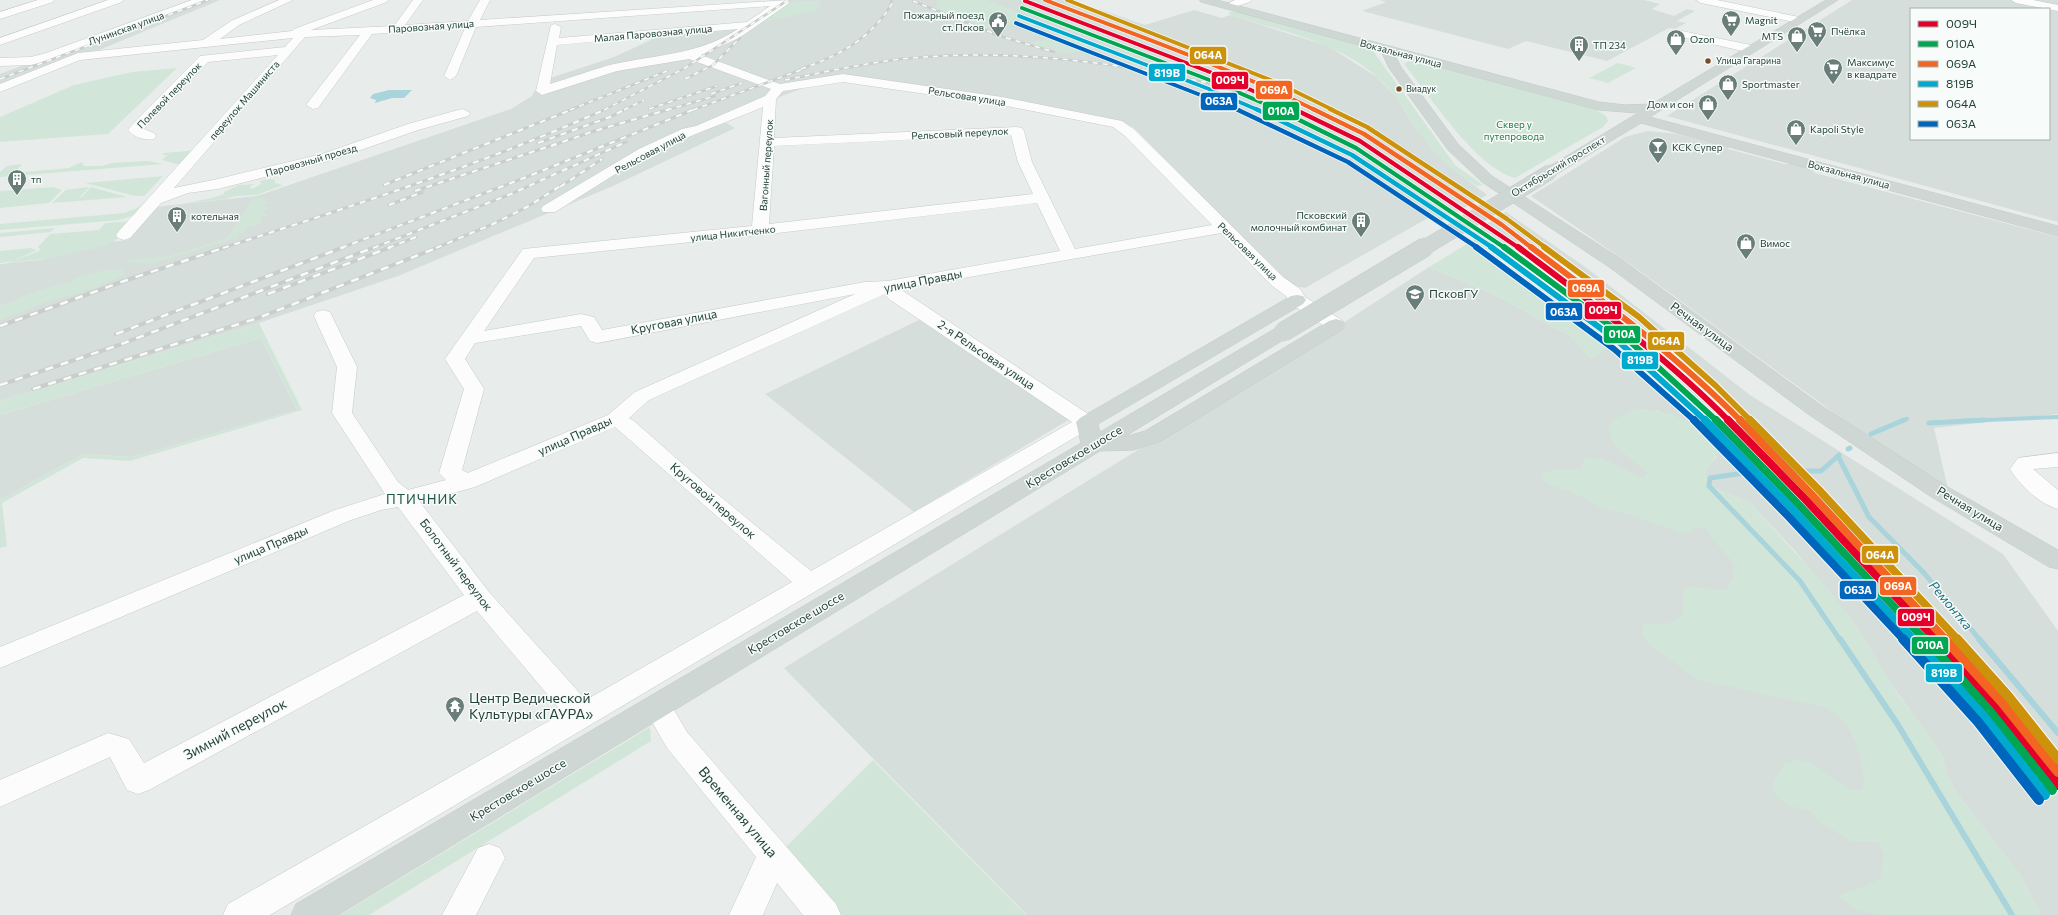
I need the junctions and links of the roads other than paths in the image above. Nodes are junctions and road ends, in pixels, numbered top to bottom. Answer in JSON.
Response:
{"nodes":[{"id":1,"x":49,"y":0,"type":"edge"},
{"id":2,"x":118,"y":0,"type":"edge"},
{"id":3,"x":202,"y":0,"type":"edge"},
{"id":4,"x":288,"y":0,"type":"edge"},
{"id":5,"x":383,"y":0,"type":"edge"},
{"id":6,"x":418,"y":0,"type":"edge"},
{"id":7,"x":485,"y":0,"type":"edge"},
{"id":8,"x":1205,"y":0,"type":"edge"},
{"id":9,"x":1246,"y":0,"type":"edge"},
{"id":10,"x":1701,"y":0,"type":"edge"},
{"id":11,"x":1833,"y":0,"type":"edge"},
{"id":12,"x":2016,"y":0,"type":"edge"},
{"id":13,"x":785,"y":1,"type":"edge"},
{"id":14,"x":671,"y":5,"type":"edge"},
{"id":15,"x":578,"y":6,"type":"dead end"},
{"id":16,"x":1228,"y":6,"type":"junction"},
{"id":17,"x":2058,"y":8,"type":"edge"},
{"id":18,"x":0,"y":16,"type":"edge"},
{"id":19,"x":572,"y":17,"type":"junction"},
{"id":20,"x":557,"y":18,"type":"junction"},
{"id":21,"x":1799,"y":20,"type":"junction"},
{"id":22,"x":472,"y":24,"type":"junction"},
{"id":23,"x":753,"y":24,"type":"junction"},
{"id":24,"x":397,"y":29,"type":"junction"},
{"id":25,"x":369,"y":31,"type":"junction"},
{"id":26,"x":1678,"y":33,"type":"dead end"},
{"id":27,"x":298,"y":34,"type":"junction"},
{"id":28,"x":0,"y":42,"type":"edge"},
{"id":29,"x":208,"y":42,"type":"junction"},
{"id":30,"x":552,"y":42,"type":"junction"},
{"id":31,"x":288,"y":49,"type":"junction"},
{"id":32,"x":1386,"y":49,"type":"junction"},
{"id":33,"x":1751,"y":49,"type":"junction"},
{"id":34,"x":690,"y":55,"type":"junction"},
{"id":35,"x":78,"y":56,"type":"joint"},
{"id":36,"x":3,"y":63,"type":"edge"},
{"id":37,"x":450,"y":76,"type":"dead end"},
{"id":38,"x":0,"y":88,"type":"edge"},
{"id":39,"x":774,"y":94,"type":"junction"},
{"id":40,"x":313,"y":105,"type":"dead end"},
{"id":41,"x":1598,"y":106,"type":"junction"},
{"id":42,"x":1655,"y":108,"type":"junction"},
{"id":43,"x":463,"y":113,"type":"dead end"},
{"id":44,"x":1639,"y":118,"type":"junction"},
{"id":45,"x":1620,"y":128,"type":"junction"},
{"id":46,"x":149,"y":136,"type":"dead end"},
{"id":47,"x":768,"y":142,"type":"junction"},
{"id":48,"x":1041,"y":198,"type":"junction"},
{"id":49,"x":156,"y":199,"type":"junction"},
{"id":50,"x":549,"y":209,"type":"dead end"},
{"id":51,"x":1224,"y":228,"type":"junction"},
{"id":52,"x":760,"y":230,"type":"junction"},
{"id":53,"x":2058,"y":231,"type":"edge"},
{"id":54,"x":124,"y":235,"type":"dead end"},
{"id":55,"x":1070,"y":255,"type":"junction"},
{"id":56,"x":888,"y":286,"type":"junction"},
{"id":57,"x":1297,"y":300,"type":"junction"},
{"id":58,"x":323,"y":316,"type":"dead end"},
{"id":59,"x":1336,"y":325,"type":"joint"},
{"id":60,"x":1283,"y":332,"type":"joint"},
{"id":61,"x":468,"y":339,"type":"junction"},
{"id":62,"x":615,"y":419,"type":"junction"},
{"id":63,"x":1090,"y":434,"type":"junction"},
{"id":64,"x":2058,"y":460,"type":"edge"},
{"id":65,"x":467,"y":482,"type":"junction"},
{"id":66,"x":404,"y":499,"type":"junction"},
{"id":67,"x":2058,"y":502,"type":"edge"},
{"id":68,"x":2058,"y":562,"type":"edge"},
{"id":69,"x":810,"y":584,"type":"junction"},
{"id":70,"x":480,"y":598,"type":"junction"},
{"id":71,"x":0,"y":658,"type":"edge"},
{"id":72,"x":657,"y":706,"type":"junction"},
{"id":73,"x":583,"y":716,"type":"junction"},
{"id":74,"x":0,"y":794,"type":"edge"},
{"id":75,"x":773,"y":854,"type":"junction"},
{"id":76,"x":489,"y":858,"type":"dead end"},
{"id":77,"x":240,"y":915,"type":"edge"},
{"id":78,"x":308,"y":915,"type":"edge"},
{"id":79,"x":459,"y":915,"type":"edge"},
{"id":80,"x":746,"y":915,"type":"edge"},
{"id":81,"x":824,"y":915,"type":"edge"}],
"edges":[{"from":1,"to":18,"type":"street"},
{"from":2,"to":28,"type":"street"},
{"from":3,"to":36,"type":"street","name":"Лунинская улица"},
{"from":4,"to":29,"type":"street"},
{"from":5,"to":27,"type":"street","name":"переулок Машиниста"},
{"from":6,"to":24,"type":"street"},
{"from":7,"to":22,"type":"street"},
{"from":8,"to":16,"type":"main road","name":"Вокзальная улица"},
{"from":9,"to":16,"type":"street"},
{"from":10,"to":21,"type":"street"},
{"from":11,"to":21,"type":"main road","name":"Октябрьский проспект"},
{"from":12,"to":17,"type":"street"},
{"from":13,"to":14,"type":"street","name":"Паровозная улица"},
{"from":13,"to":23,"type":"street"},
{"from":14,"to":19,"type":"street","name":"Паровозная улица"},
{"from":15,"to":19,"type":"street"},
{"from":16,"to":32,"type":"main road","name":"Вокзальная улица"},
{"from":19,"to":20,"type":"street","name":"Паровозная улица"},
{"from":20,"to":22,"type":"street","name":"Паровозная улица"},
{"from":20,"to":30,"type":"street"},
{"from":21,"to":33,"type":"main road","name":"Октябрьский проспект"},
{"from":22,"to":24,"type":"street","name":"Паровозная улица"},
{"from":22,"to":37,"type":"street"},
{"from":23,"to":30,"type":"street","name":"Малая Паровозная улица"},
{"from":23,"to":34,"type":"street"},
{"from":24,"to":25,"type":"street","name":"Паровозная улица"},
{"from":25,"to":27,"type":"street","name":"Паровозная улица"},
{"from":25,"to":40,"type":"street"},
{"from":26,"to":33,"type":"street"},
{"from":27,"to":29,"type":"street","name":"Паровозная улица"},
{"from":27,"to":31,"type":"street","name":"переулок Машиниста"},
{"from":29,"to":35,"type":"street","name":"Паровозная улица"},
{"from":30,"to":34,"type":"street"},
{"from":31,"to":46,"type":"street","name":"Полевой переулок"},
{"from":31,"to":49,"type":"street","name":"переулок Машиниста"},
{"from":32,"to":41,"type":"main road","name":"Вокзальная улица"},
{"from":32,"to":68,"type":"main road","name":"Речная улица"},
{"from":33,"to":42,"type":"main road","name":"Октябрьский проспект"},
{"from":34,"to":39,"type":"street"},
{"from":35,"to":38,"type":"street","name":"Лунинская улица"},
{"from":39,"to":47,"type":"street","name":"Вагонный переулок"},
{"from":39,"to":50,"type":"street","name":"Рельсовая улица"},
{"from":39,"to":51,"type":"street","name":"Рельсовая улица"},
{"from":41,"to":42,"type":"main road","name":"Вокзальная улица"},
{"from":41,"to":45,"type":"main road","name":"Вокзальная улица"},
{"from":42,"to":44,"type":"main road","name":"Октябрьский проспект"},
{"from":43,"to":49,"type":"street","name":"Паровозный проезд"},
{"from":44,"to":45,"type":"main road","name":"Октябрьский проспект"},
{"from":44,"to":53,"type":"main road","name":"Вокзальная улица"},
{"from":45,"to":60,"type":"main road","name":"Октябрьский проспект","bridge":true},
{"from":47,"to":48,"type":"street","name":"Рельсовый переулок"},
{"from":47,"to":52,"type":"street","name":"Вагонный переулок"},
{"from":48,"to":52,"type":"street","name":"улица Никитченко"},
{"from":48,"to":55,"type":"street","name":"Рельсовый переулок"},
{"from":49,"to":54,"type":"street","name":"переулок Машиниста"},
{"from":51,"to":55,"type":"street","name":"улица Правды"},
{"from":51,"to":57,"type":"street","name":"Рельсовая улица"},
{"from":52,"to":61,"type":"street","name":"улица Никитченко"},
{"from":55,"to":56,"type":"street","name":"улица Правды"},
{"from":56,"to":61,"type":"street","name":"Круговая улица"},
{"from":56,"to":62,"type":"street","name":"улица Правды"},
{"from":56,"to":63,"type":"street","name":"2-я Рельсовая улица"},
{"from":57,"to":59,"type":"street","name":"Рельсовая улица"},
{"from":57,"to":63,"type":"main road"},
{"from":58,"to":66,"type":"street","name":"Болотный переулок"},
{"from":59,"to":63,"type":"main road"},
{"from":60,"to":63,"type":"main road","name":"Крестовское шоссе"},
{"from":61,"to":65,"type":"street","name":"улица Никитченко"},
{"from":62,"to":65,"type":"street","name":"улица Правды"},
{"from":62,"to":69,"type":"street","name":"Круговой переулок"},
{"from":63,"to":69,"type":"street"},
{"from":63,"to":72,"type":"main road","name":"Крестовское шоссе"},
{"from":64,"to":67,"type":"street"},
{"from":65,"to":66,"type":"street","name":"улица Правды"},
{"from":66,"to":70,"type":"street","name":"Болотный переулок"},
{"from":66,"to":71,"type":"street","name":"улица Правды"},
{"from":69,"to":73,"type":"street"},
{"from":70,"to":73,"type":"street","name":"Болотный переулок"},
{"from":70,"to":74,"type":"street","name":"Зимний переулок"},
{"from":72,"to":75,"type":"street","name":"Временная улица"},
{"from":72,"to":78,"type":"main road","name":"Крестовское шоссе"},
{"from":73,"to":77,"type":"street"},
{"from":75,"to":80,"type":"street"},
{"from":75,"to":81,"type":"street","name":"Временная улица"},
{"from":76,"to":79,"type":"street"}]}
